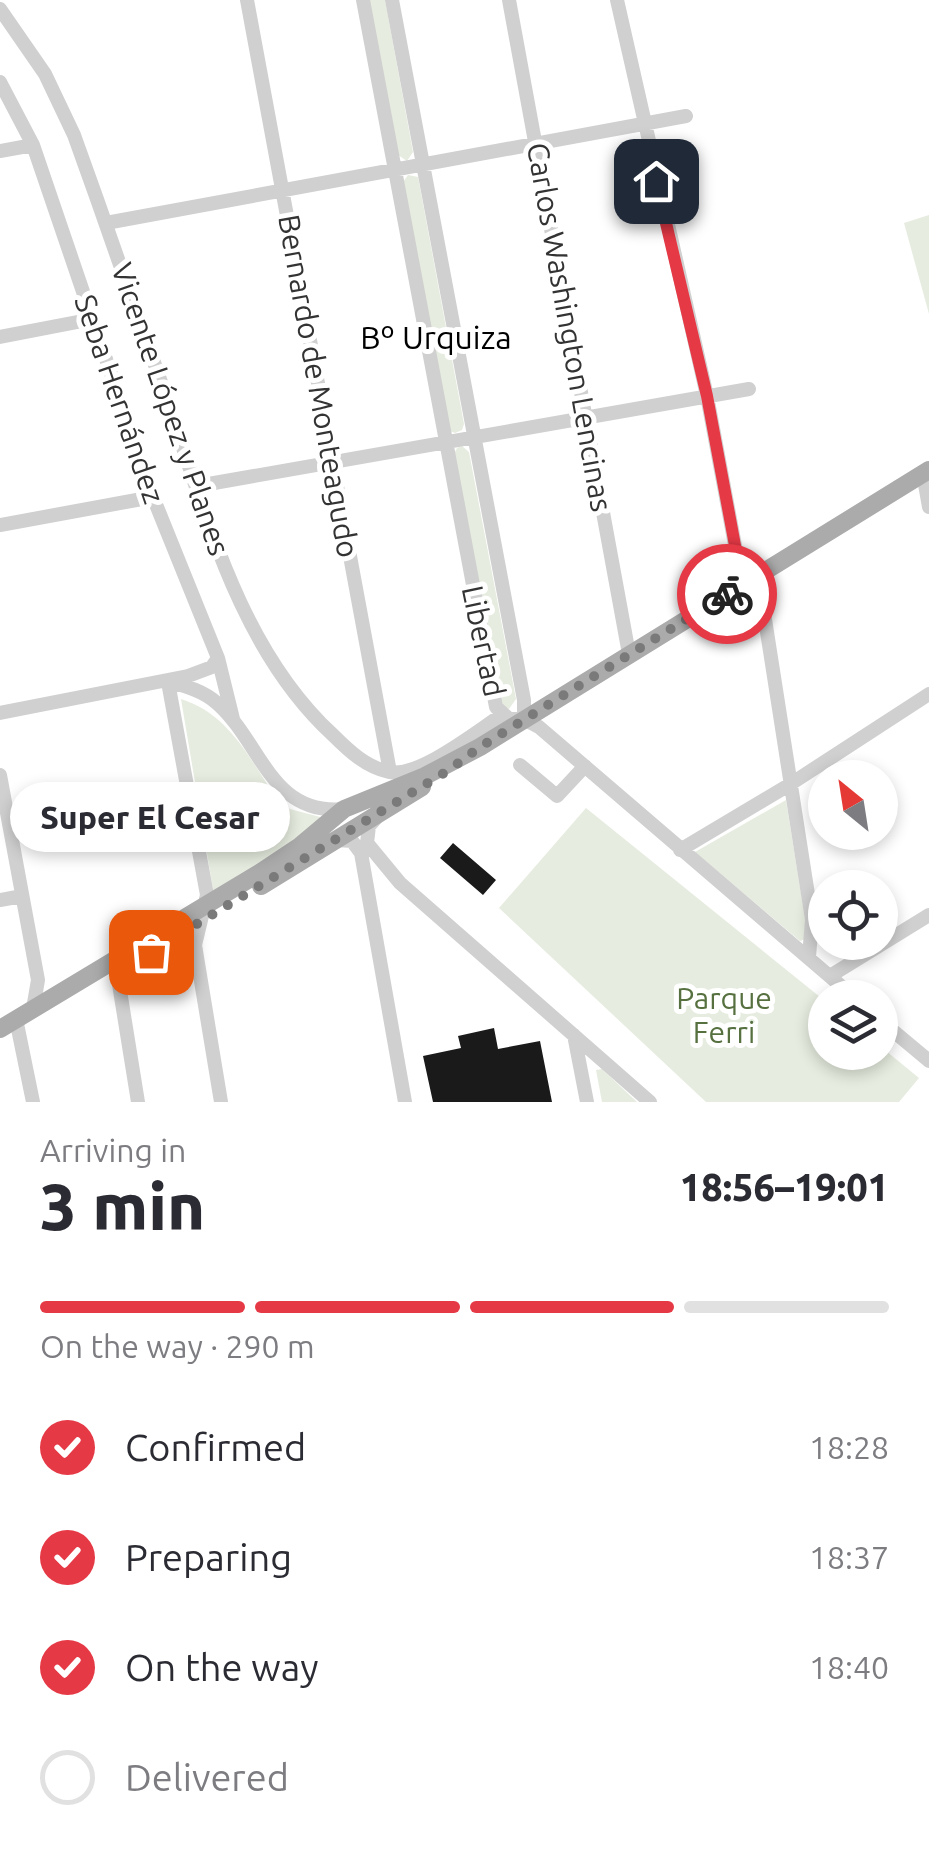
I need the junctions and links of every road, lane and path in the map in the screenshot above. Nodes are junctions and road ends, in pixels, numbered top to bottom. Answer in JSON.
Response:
{"nodes":[{"id":1,"x":248,"y":0,"type":"edge"},
{"id":2,"x":363,"y":0,"type":"edge"},
{"id":3,"x":392,"y":0,"type":"edge"},
{"id":4,"x":510,"y":0,"type":"edge"},
{"id":5,"x":617,"y":0,"type":"edge"},
{"id":6,"x":0,"y":9,"type":"edge"},
{"id":7,"x":0,"y":82,"type":"edge"},
{"id":8,"x":686,"y":116,"type":"dead end"},
{"id":9,"x":643,"y":124,"type":"junction"},
{"id":10,"x":536,"y":144,"type":"junction"},
{"id":11,"x":32,"y":145,"type":"junction"},
{"id":12,"x":0,"y":152,"type":"edge"},
{"id":13,"x":422,"y":165,"type":"junction"},
{"id":14,"x":394,"y":170,"type":"junction"},
{"id":15,"x":282,"y":190,"type":"junction"},
{"id":16,"x":106,"y":223,"type":"junction"},
{"id":17,"x":93,"y":319,"type":"junction"},
{"id":18,"x":0,"y":337,"type":"edge"},
{"id":19,"x":749,"y":389,"type":"dead end"},
{"id":20,"x":707,"y":396,"type":"junction"},
{"id":21,"x":587,"y":417,"type":"junction"},
{"id":22,"x":473,"y":437,"type":"junction"},
{"id":23,"x":445,"y":442,"type":"junction"},
{"id":24,"x":333,"y":462,"type":"junction"},
{"id":25,"x":926,"y":472,"type":"edge"},
{"id":26,"x":197,"y":486,"type":"junction"},
{"id":27,"x":154,"y":497,"type":"junction"},
{"id":28,"x":929,"y":507,"type":"edge"},
{"id":29,"x":0,"y":525,"type":"edge"},
{"id":30,"x":751,"y":579,"type":"junction"},
{"id":31,"x":629,"y":654,"type":"junction"},
{"id":32,"x":218,"y":658,"type":"junction"},
{"id":33,"x":168,"y":682,"type":"junction"},
{"id":34,"x":929,"y":694,"type":"edge"},
{"id":35,"x":0,"y":713,"type":"edge"},
{"id":36,"x":502,"y":715,"type":"junction"},
{"id":37,"x":233,"y":719,"type":"junction"},
{"id":38,"x":524,"y":719,"type":"junction"},
{"id":39,"x":480,"y":747,"type":"junction"},
{"id":40,"x":520,"y":765,"type":"dead end"},
{"id":41,"x":585,"y":766,"type":"junction"},
{"id":42,"x":390,"y":772,"type":"junction"},
{"id":43,"x":0,"y":775,"type":"edge"},
{"id":44,"x":789,"y":785,"type":"junction"},
{"id":45,"x":344,"y":809,"type":"junction"},
{"id":46,"x":385,"y":809,"type":"junction"},
{"id":47,"x":335,"y":840,"type":"junction"},
{"id":48,"x":680,"y":850,"type":"junction"},
{"id":49,"x":400,"y":883,"type":"junction"},
{"id":50,"x":22,"y":896,"type":"junction"},
{"id":51,"x":808,"y":897,"type":"edge"},
{"id":52,"x":368,"y":898,"type":"junction"},
{"id":53,"x":0,"y":900,"type":"edge"},
{"id":54,"x":929,"y":915,"type":"edge"},
{"id":55,"x":190,"y":928,"type":"junction"},
{"id":56,"x":808,"y":955,"type":"edge"},
{"id":57,"x":813,"y":960,"type":"edge"},
{"id":58,"x":117,"y":972,"type":"junction"},
{"id":59,"x":830,"y":976,"type":"junction"},
{"id":60,"x":38,"y":980,"type":"junction"},
{"id":61,"x":835,"y":980,"type":"edge"},
{"id":62,"x":59,"y":1000,"type":"junction"},
{"id":63,"x":17,"y":1022,"type":"edge"},
{"id":64,"x":574,"y":1034,"type":"junction"},
{"id":65,"x":898,"y":1035,"type":"edge"},
{"id":66,"x":0,"y":1041,"type":"edge"},
{"id":67,"x":929,"y":1061,"type":"edge"},
{"id":68,"x":33,"y":1102,"type":"edge"},
{"id":69,"x":138,"y":1102,"type":"edge"},
{"id":70,"x":221,"y":1102,"type":"edge"},
{"id":71,"x":405,"y":1102,"type":"edge"},
{"id":72,"x":587,"y":1102,"type":"edge"},
{"id":73,"x":650,"y":1102,"type":"edge"}],
"edges":[{"from":1,"to":15,"type":"street","name":"Bernardo de Monteagudo"},
{"from":2,"to":14,"type":"street","name":"Libertad"},
{"from":3,"to":13,"type":"street","name":"Libertad"},
{"from":4,"to":10,"type":"street","name":"Carlos Washington Lencinas"},
{"from":5,"to":9,"type":"street"},
{"from":6,"to":16,"type":"street","name":"Vicente López y Planes"},
{"from":7,"to":11,"type":"street","name":"Seba Hernández"},
{"from":8,"to":9,"type":"street"},
{"from":9,"to":10,"type":"street"},
{"from":9,"to":20,"type":"street"},
{"from":10,"to":13,"type":"street"},
{"from":10,"to":21,"type":"street","name":"Carlos Washington Lencinas"},
{"from":11,"to":12,"type":"street"},
{"from":11,"to":17,"type":"street","name":"Seba Hernández"},
{"from":13,"to":14,"type":"street"},
{"from":13,"to":22,"type":"street","name":"Libertad"},
{"from":14,"to":15,"type":"street"},
{"from":14,"to":23,"type":"street","name":"Libertad"},
{"from":15,"to":16,"type":"street"},
{"from":15,"to":24,"type":"street","name":"Bernardo de Monteagudo"},
{"from":16,"to":26,"type":"street","name":"Vicente López y Planes"},
{"from":17,"to":18,"type":"street"},
{"from":17,"to":27,"type":"street","name":"Seba Hernández"},
{"from":19,"to":20,"type":"street"},
{"from":20,"to":21,"type":"street"},
{"from":20,"to":30,"type":"street"},
{"from":21,"to":22,"type":"street"},
{"from":21,"to":31,"type":"street","name":"Carlos Washington Lencinas"},
{"from":22,"to":23,"type":"street"},
{"from":22,"to":38,"type":"street","name":"Libertad"},
{"from":23,"to":24,"type":"street"},
{"from":23,"to":36,"type":"street","name":"Libertad"},
{"from":24,"to":26,"type":"street"},
{"from":24,"to":42,"type":"street","name":"Bernardo de Monteagudo"},
{"from":25,"to":28,"type":"street"},
{"from":25,"to":30,"type":"main road"},
{"from":26,"to":42,"type":"street","name":"Vicente López y Planes"},
{"from":27,"to":29,"type":"street"},
{"from":27,"to":32,"type":"street","name":"Seba Hernández"},
{"from":30,"to":31,"type":"main road"},
{"from":30,"to":44,"type":"street"},
{"from":31,"to":38,"type":"main road"},
{"from":32,"to":33,"type":"street"},
{"from":32,"to":37,"type":"street","name":"Seba Hernández"},
{"from":33,"to":35,"type":"street"},
{"from":33,"to":37,"type":"street","name":"Seba Hernández"},
{"from":33,"to":55,"type":"street"},
{"from":34,"to":44,"type":"street"},
{"from":36,"to":38,"type":"street","name":"Libertad"},
{"from":36,"to":42,"type":"street"},
{"from":37,"to":45,"type":"street","name":"Seba Hernández"},
{"from":38,"to":39,"type":"main road"},
{"from":38,"to":41,"type":"street"},
{"from":39,"to":45,"type":"main road"},
{"from":39,"to":46,"type":"main road"},
{"from":40,"to":41,"type":"street"},
{"from":41,"to":48,"type":"street"},
{"from":43,"to":50,"type":"street"},
{"from":44,"to":48,"type":"street"},
{"from":44,"to":51,"type":"street"},
{"from":45,"to":55,"type":"main road"},
{"from":46,"to":47,"type":"main road"},
{"from":46,"to":49,"type":"street"},
{"from":47,"to":52,"type":"street"},
{"from":47,"to":55,"type":"main road"},
{"from":48,"to":56,"type":"street"},
{"from":49,"to":52,"type":"street"},
{"from":49,"to":64,"type":"street"},
{"from":50,"to":53,"type":"street"},
{"from":50,"to":60,"type":"street"},
{"from":52,"to":71,"type":"street"},
{"from":54,"to":59,"type":"street"},
{"from":55,"to":58,"type":"main road"},
{"from":55,"to":62,"type":"main road"},
{"from":55,"to":70,"type":"street"},
{"from":57,"to":59,"type":"street"},
{"from":58,"to":62,"type":"main road"},
{"from":58,"to":69,"type":"street"},
{"from":59,"to":61,"type":"street"},
{"from":60,"to":62,"type":"street"},
{"from":60,"to":63,"type":"street"},
{"from":62,"to":63,"type":"main road"},
{"from":63,"to":66,"type":"main road"},
{"from":63,"to":68,"type":"street"},
{"from":64,"to":72,"type":"street"},
{"from":64,"to":73,"type":"street"},
{"from":65,"to":67,"type":"street"}]}
